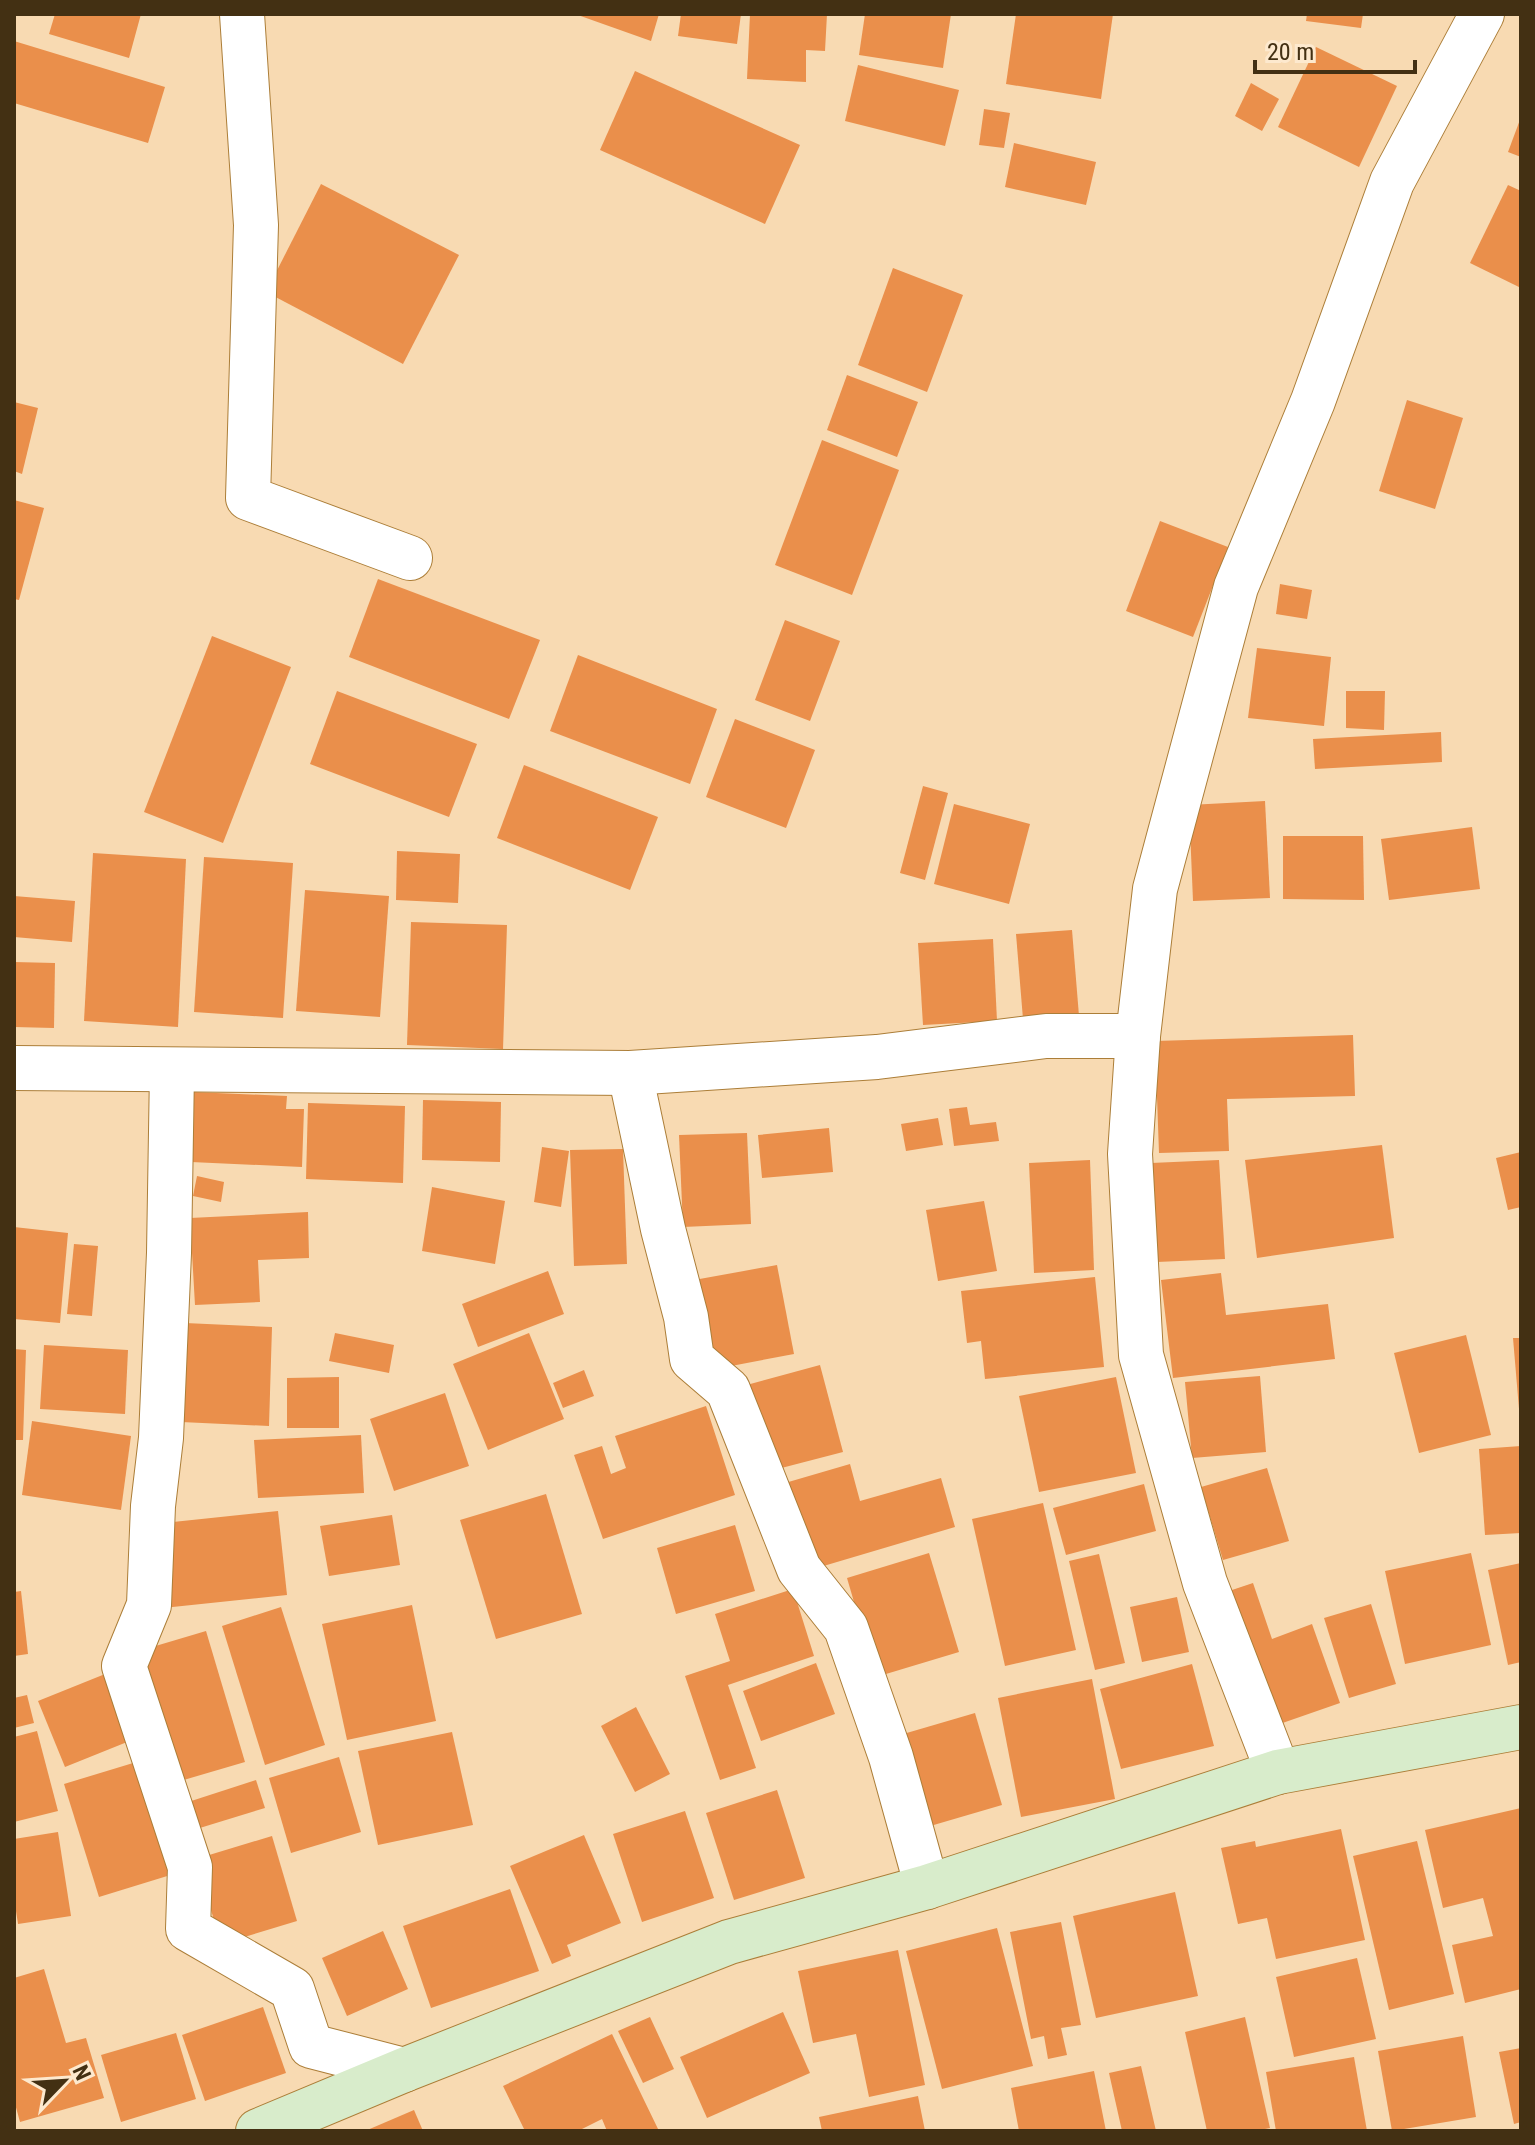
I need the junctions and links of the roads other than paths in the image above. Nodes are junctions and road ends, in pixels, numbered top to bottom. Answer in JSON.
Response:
{"nodes":[{"id":1,"x":242,"y":14,"type":"edge"},
{"id":2,"x":1482,"y":14,"type":"edge"},
{"id":3,"x":410,"y":558,"type":"dead end"},
{"id":4,"x":1138,"y":1036,"type":"junction"},
{"id":5,"x":14,"y":1068,"type":"edge"},
{"id":6,"x":172,"y":1071,"type":"junction"},
{"id":7,"x":630,"y":1073,"type":"junction"},
{"id":8,"x":1521,"y":1727,"type":"edge"},
{"id":9,"x":1278,"y":1772,"type":"junction"},
{"id":10,"x":927,"y":1887,"type":"junction"},
{"id":11,"x":404,"y":2070,"type":"junction"},
{"id":12,"x":258,"y":2131,"type":"edge"}],
"edges":[{"from":1,"to":3,"type":"street"},
{"from":2,"to":4,"type":"street"},
{"from":4,"to":7,"type":"street"},
{"from":4,"to":9,"type":"street"},
{"from":5,"to":6,"type":"street"},
{"from":6,"to":7,"type":"street"},
{"from":6,"to":11,"type":"street"},
{"from":7,"to":10,"type":"street"},
{"from":8,"to":9,"type":"street"},
{"from":9,"to":10,"type":"street"},
{"from":10,"to":11,"type":"street"},
{"from":11,"to":12,"type":"street"}]}
